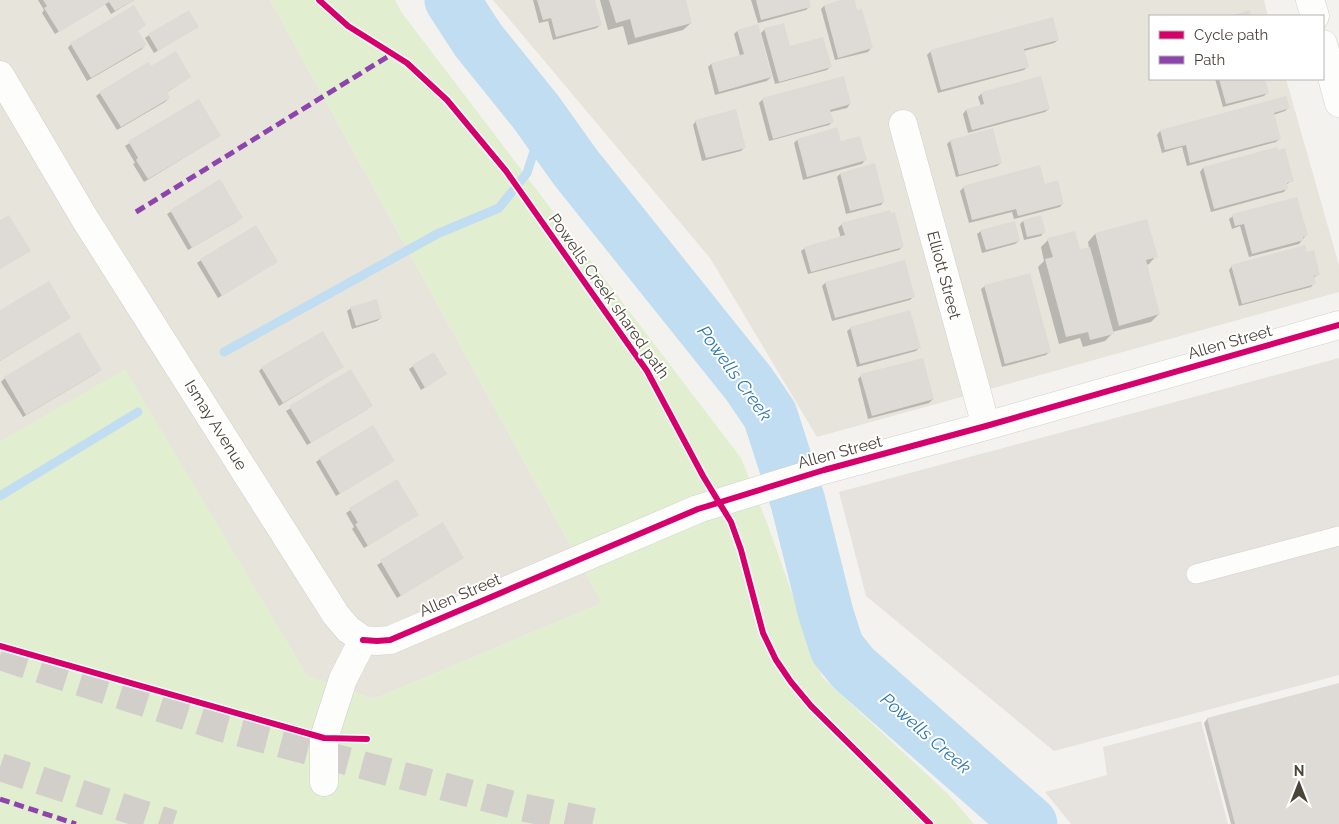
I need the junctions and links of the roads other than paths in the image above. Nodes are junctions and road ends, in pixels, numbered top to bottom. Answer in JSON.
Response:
{"nodes":[{"id":1,"x":1310,"y":0,"type":"edge"},
{"id":2,"x":1315,"y":15,"type":"edge"},
{"id":3,"x":1324,"y":48,"type":"edge"},
{"id":4,"x":0,"y":75,"type":"edge"},
{"id":5,"x":1339,"y":103,"type":"edge"},
{"id":6,"x":903,"y":124,"type":"dead end"},
{"id":7,"x":1339,"y":325,"type":"edge"},
{"id":8,"x":986,"y":426,"type":"junction"},
{"id":9,"x":1339,"y":536,"type":"edge"},
{"id":10,"x":1196,"y":574,"type":"dead end"},
{"id":11,"x":363,"y":640,"type":"junction"},
{"id":12,"x":324,"y":782,"type":"dead end"}],
"edges":[{"from":1,"to":2,"type":"street"},
{"from":3,"to":5,"type":"street"},
{"from":4,"to":11,"type":"street","name":"Ismay Avenue"},
{"from":6,"to":8,"type":"street","name":"Elliott Street"},
{"from":7,"to":8,"type":"street","name":"Allen Street"},
{"from":8,"to":11,"type":"street","name":"Allen Street"},
{"from":9,"to":10,"type":"lane"},
{"from":11,"to":12,"type":"street"}]}
